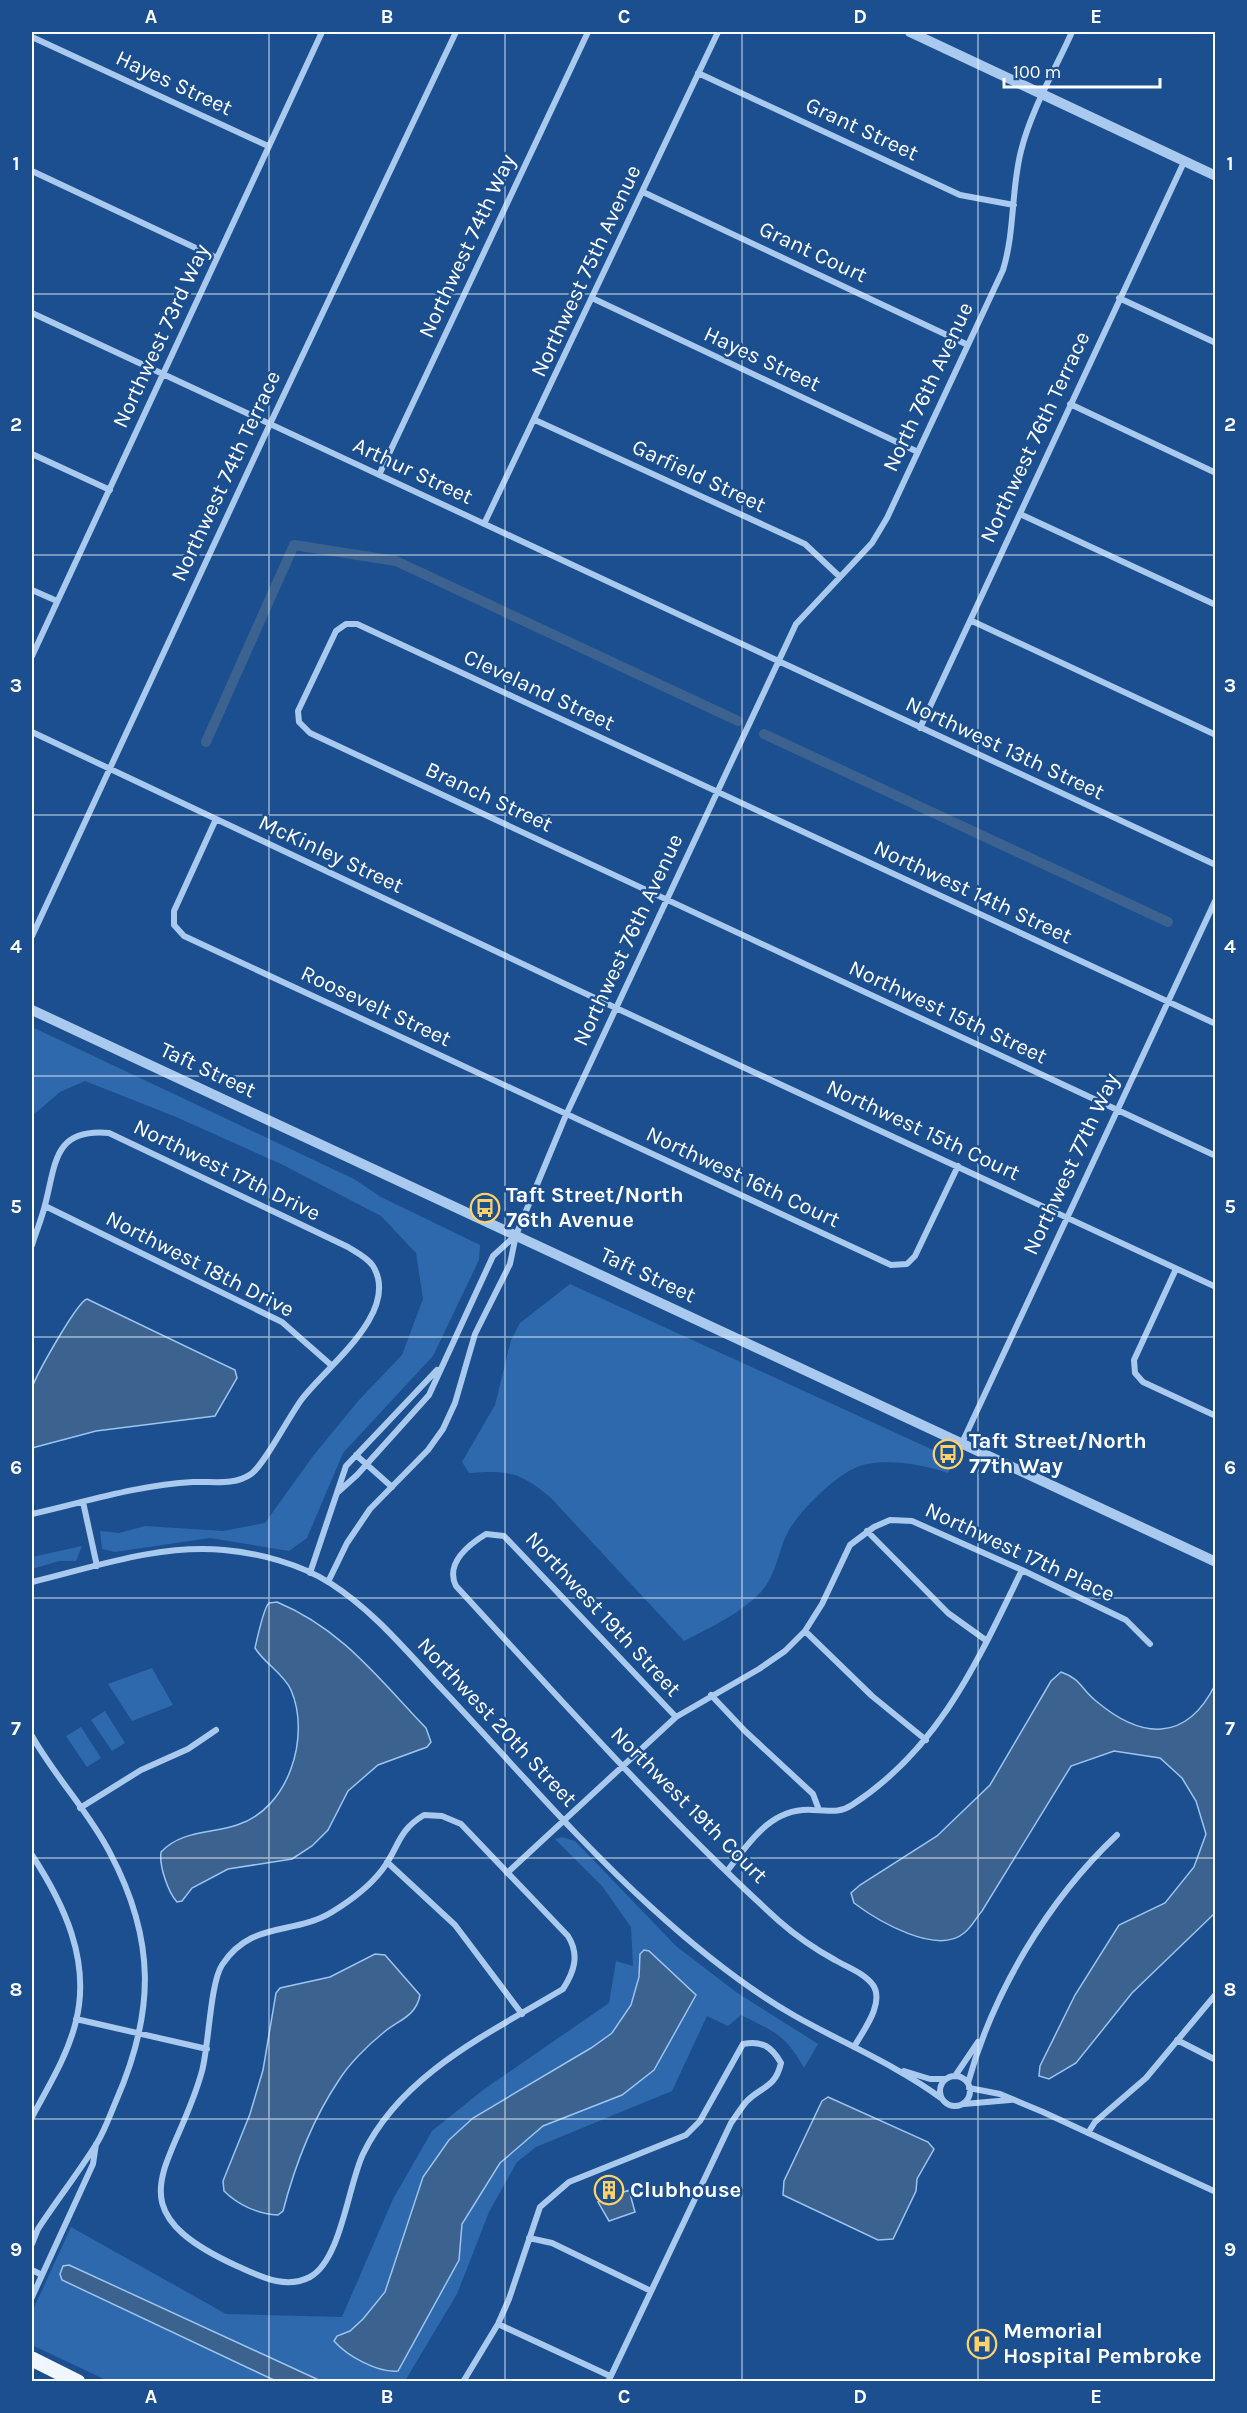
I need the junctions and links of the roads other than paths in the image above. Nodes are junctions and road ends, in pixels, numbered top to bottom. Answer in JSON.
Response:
{"nodes":[{"id":1,"x":322,"y":32,"type":"edge"},
{"id":2,"x":456,"y":32,"type":"edge"},
{"id":3,"x":588,"y":32,"type":"edge"},
{"id":4,"x":718,"y":32,"type":"edge"},
{"id":5,"x":910,"y":32,"type":"edge"},
{"id":6,"x":1072,"y":32,"type":"edge"},
{"id":7,"x":32,"y":36,"type":"edge"},
{"id":8,"x":698,"y":73,"type":"junction"},
{"id":9,"x":1043,"y":95,"type":"junction"},
{"id":10,"x":268,"y":146,"type":"junction"},
{"id":11,"x":1184,"y":162,"type":"junction"},
{"id":12,"x":32,"y":171,"type":"edge"},
{"id":13,"x":1215,"y":176,"type":"edge"},
{"id":14,"x":643,"y":192,"type":"junction"},
{"id":15,"x":1014,"y":205,"type":"junction"},
{"id":16,"x":217,"y":258,"type":"junction"},
{"id":17,"x":592,"y":298,"type":"junction"},
{"id":18,"x":1119,"y":298,"type":"junction"},
{"id":19,"x":32,"y":313,"type":"edge"},
{"id":20,"x":1215,"y":343,"type":"edge"},
{"id":21,"x":968,"y":345,"type":"junction"},
{"id":22,"x":163,"y":374,"type":"junction"},
{"id":23,"x":1070,"y":404,"type":"junction"},
{"id":24,"x":535,"y":420,"type":"junction"},
{"id":25,"x":270,"y":424,"type":"junction"},
{"id":26,"x":918,"y":452,"type":"junction"},
{"id":27,"x":32,"y":454,"type":"edge"},
{"id":28,"x":1215,"y":473,"type":"edge"},
{"id":29,"x":379,"y":475,"type":"junction"},
{"id":30,"x":110,"y":490,"type":"junction"},
{"id":31,"x":1020,"y":514,"type":"junction"},
{"id":32,"x":484,"y":524,"type":"junction"},
{"id":33,"x":839,"y":576,"type":"junction"},
{"id":34,"x":32,"y":590,"type":"edge"},
{"id":35,"x":57,"y":602,"type":"junction"},
{"id":36,"x":1215,"y":605,"type":"edge"},
{"id":37,"x":972,"y":621,"type":"junction"},
{"id":38,"x":32,"y":656,"type":"edge"},
{"id":39,"x":778,"y":663,"type":"junction"},
{"id":40,"x":299,"y":722,"type":"joint"},
{"id":41,"x":920,"y":728,"type":"junction"},
{"id":42,"x":32,"y":732,"type":"edge"},
{"id":43,"x":1215,"y":735,"type":"edge"},
{"id":44,"x":111,"y":770,"type":"junction"},
{"id":45,"x":716,"y":793,"type":"junction"},
{"id":46,"x":216,"y":819,"type":"junction"},
{"id":47,"x":1215,"y":865,"type":"edge"},
{"id":48,"x":1215,"y":899,"type":"edge"},
{"id":49,"x":666,"y":900,"type":"junction"},
{"id":50,"x":32,"y":936,"type":"edge"},
{"id":51,"x":1167,"y":1001,"type":"junction"},
{"id":52,"x":615,"y":1008,"type":"junction"},
{"id":53,"x":32,"y":1010,"type":"edge"},
{"id":54,"x":1215,"y":1024,"type":"edge"},
{"id":55,"x":1116,"y":1110,"type":"junction"},
{"id":56,"x":566,"y":1115,"type":"junction"},
{"id":57,"x":1215,"y":1156,"type":"edge"},
{"id":58,"x":958,"y":1166,"type":"junction"},
{"id":59,"x":45,"y":1206,"type":"junction"},
{"id":60,"x":1067,"y":1216,"type":"junction"},
{"id":61,"x":516,"y":1235,"type":"junction"},
{"id":62,"x":32,"y":1245,"type":"edge"},
{"id":63,"x":1176,"y":1269,"type":"junction"},
{"id":64,"x":1215,"y":1287,"type":"edge"},
{"id":65,"x":331,"y":1365,"type":"junction"},
{"id":66,"x":440,"y":1366,"type":"junction"},
{"id":67,"x":1215,"y":1416,"type":"edge"},
{"id":68,"x":961,"y":1445,"type":"junction"},
{"id":69,"x":356,"y":1455,"type":"junction"},
{"id":70,"x":366,"y":1464,"type":"junction"},
{"id":71,"x":392,"y":1487,"type":"junction"},
{"id":72,"x":337,"y":1493,"type":"junction"},
{"id":73,"x":83,"y":1502,"type":"junction"},
{"id":74,"x":32,"y":1514,"type":"edge"},
{"id":75,"x":867,"y":1531,"type":"junction"},
{"id":76,"x":504,"y":1536,"type":"joint"},
{"id":77,"x":1215,"y":1562,"type":"edge"},
{"id":78,"x":97,"y":1566,"type":"junction"},
{"id":79,"x":1022,"y":1570,"type":"junction"},
{"id":80,"x":310,"y":1573,"type":"junction"},
{"id":81,"x":32,"y":1582,"type":"edge"},
{"id":82,"x":328,"y":1582,"type":"junction"},
{"id":83,"x":805,"y":1630,"type":"junction"},
{"id":84,"x":987,"y":1641,"type":"junction"},
{"id":85,"x":1150,"y":1644,"type":"dead end"},
{"id":86,"x":711,"y":1695,"type":"junction"},
{"id":87,"x":676,"y":1717,"type":"junction"},
{"id":88,"x":216,"y":1730,"type":"dead end"},
{"id":89,"x":32,"y":1736,"type":"edge"},
{"id":90,"x":926,"y":1740,"type":"junction"},
{"id":91,"x":623,"y":1766,"type":"junction"},
{"id":92,"x":80,"y":1808,"type":"junction"},
{"id":93,"x":819,"y":1810,"type":"junction"},
{"id":94,"x":564,"y":1819,"type":"junction"},
{"id":95,"x":1118,"y":1834,"type":"dead end"},
{"id":96,"x":32,"y":1856,"type":"edge"},
{"id":97,"x":387,"y":1862,"type":"junction"},
{"id":98,"x":728,"y":1870,"type":"junction"},
{"id":99,"x":507,"y":1873,"type":"junction"},
{"id":100,"x":1215,"y":1994,"type":"edge"},
{"id":101,"x":522,"y":2014,"type":"junction"},
{"id":102,"x":76,"y":2019,"type":"junction"},
{"id":103,"x":985,"y":2031,"type":"junction"},
{"id":104,"x":138,"y":2035,"type":"junction"},
{"id":105,"x":1177,"y":2040,"type":"junction"},
{"id":106,"x":854,"y":2047,"type":"junction"},
{"id":107,"x":207,"y":2049,"type":"junction"},
{"id":108,"x":1215,"y":2060,"type":"edge"},
{"id":109,"x":886,"y":2066,"type":"junction"},
{"id":110,"x":955,"y":2076,"type":"junction"},
{"id":111,"x":945,"y":2079,"type":"junction"},
{"id":112,"x":969,"y":2086,"type":"junction"},
{"id":113,"x":941,"y":2098,"type":"junction"},
{"id":114,"x":1014,"y":2100,"type":"junction"},
{"id":115,"x":963,"y":2104,"type":"junction"},
{"id":116,"x":32,"y":2117,"type":"edge"},
{"id":117,"x":1088,"y":2133,"type":"junction"},
{"id":118,"x":97,"y":2144,"type":"junction"},
{"id":119,"x":1215,"y":2192,"type":"edge"},
{"id":120,"x":530,"y":2238,"type":"junction"},
{"id":121,"x":32,"y":2244,"type":"edge"},
{"id":122,"x":32,"y":2270,"type":"edge"},
{"id":123,"x":42,"y":2275,"type":"junction"},
{"id":124,"x":651,"y":2291,"type":"junction"},
{"id":125,"x":32,"y":2297,"type":"edge"},
{"id":126,"x":498,"y":2324,"type":"junction"},
{"id":127,"x":32,"y":2359,"type":"edge"},
{"id":128,"x":609,"y":2379,"type":"edge"},
{"id":129,"x":78,"y":2382,"type":"edge"},
{"id":130,"x":463,"y":2382,"type":"edge"}],
"edges":[{"from":1,"to":10,"type":"street","name":"Northwest 73rd Way"},
{"from":2,"to":25,"type":"street","name":"Northwest 74th Terrace"},
{"from":3,"to":29,"type":"street","name":"Northwest 74th Way"},
{"from":4,"to":8,"type":"street","name":"Northwest 75th Avenue"},
{"from":5,"to":9,"type":"street"},
{"from":6,"to":9,"type":"street"},
{"from":7,"to":10,"type":"street","name":"Hayes Street"},
{"from":8,"to":14,"type":"street","name":"Northwest 75th Avenue"},
{"from":8,"to":15,"type":"street","name":"Grant Street"},
{"from":9,"to":11,"type":"street"},
{"from":9,"to":15,"type":"street","name":"North 76th Avenue"},
{"from":10,"to":16,"type":"street","name":"Northwest 73rd Way"},
{"from":11,"to":13,"type":"street"},
{"from":11,"to":18,"type":"street","name":"Northwest 76th Terrace"},
{"from":12,"to":16,"type":"street"},
{"from":14,"to":17,"type":"street","name":"Northwest 75th Avenue"},
{"from":14,"to":21,"type":"street","name":"Grant Court"},
{"from":15,"to":21,"type":"street","name":"North 76th Avenue"},
{"from":16,"to":22,"type":"street","name":"Northwest 73rd Way"},
{"from":17,"to":24,"type":"street","name":"Northwest 75th Avenue"},
{"from":17,"to":26,"type":"street","name":"Hayes Street"},
{"from":18,"to":20,"type":"street"},
{"from":18,"to":23,"type":"street","name":"Northwest 76th Terrace"},
{"from":19,"to":22,"type":"street","name":"Arthur Street"},
{"from":21,"to":26,"type":"street","name":"North 76th Avenue"},
{"from":22,"to":25,"type":"street","name":"Arthur Street"},
{"from":22,"to":30,"type":"street","name":"Northwest 73rd Way"},
{"from":23,"to":28,"type":"street"},
{"from":23,"to":31,"type":"street","name":"Northwest 76th Terrace"},
{"from":24,"to":32,"type":"street","name":"Northwest 75th Avenue"},
{"from":24,"to":33,"type":"street","name":"Garfield Street"},
{"from":25,"to":29,"type":"street","name":"Arthur Street"},
{"from":25,"to":44,"type":"street","name":"Northwest 74th Terrace"},
{"from":26,"to":33,"type":"street","name":"North 76th Avenue"},
{"from":27,"to":30,"type":"street"},
{"from":29,"to":32,"type":"street","name":"Arthur Street"},
{"from":30,"to":35,"type":"street","name":"Northwest 73rd Way"},
{"from":31,"to":36,"type":"street"},
{"from":31,"to":37,"type":"street","name":"Northwest 76th Terrace"},
{"from":32,"to":39,"type":"street","name":"Arthur Street"},
{"from":33,"to":39,"type":"street","name":"North 76th Avenue"},
{"from":34,"to":35,"type":"street"},
{"from":35,"to":38,"type":"street","name":"Northwest 73rd Way"},
{"from":37,"to":41,"type":"street","name":"Northwest 76th Terrace"},
{"from":37,"to":43,"type":"street"},
{"from":39,"to":41,"type":"street","name":"Northwest 13th Street"},
{"from":39,"to":45,"type":"street","name":"Northwest 76th Avenue"},
{"from":40,"to":45,"type":"street","name":"Cleveland Street"},
{"from":40,"to":49,"type":"street","name":"Branch Street"},
{"from":41,"to":47,"type":"street","name":"Northwest 13th Street"},
{"from":42,"to":44,"type":"street","name":"McKinley Street"},
{"from":44,"to":46,"type":"street","name":"McKinley Street"},
{"from":44,"to":50,"type":"street","name":"Northwest 74th Terrace"},
{"from":45,"to":49,"type":"street","name":"Northwest 76th Avenue"},
{"from":45,"to":51,"type":"street","name":"Northwest 14th Street"},
{"from":46,"to":52,"type":"street","name":"McKinley Street"},
{"from":46,"to":56,"type":"street","name":"Roosevelt Street"},
{"from":48,"to":51,"type":"street","name":"Northwest 77th Way"},
{"from":49,"to":52,"type":"street","name":"Northwest 76th Avenue"},
{"from":49,"to":55,"type":"street","name":"Northwest 15th Street"},
{"from":51,"to":54,"type":"street","name":"Northwest 14th Street"},
{"from":51,"to":55,"type":"street","name":"Northwest 77th Way"},
{"from":52,"to":56,"type":"street","name":"Northwest 76th Avenue"},
{"from":52,"to":58,"type":"street","name":"Northwest 15th Court"},
{"from":53,"to":61,"type":"street","name":"Taft Street"},
{"from":55,"to":57,"type":"street","name":"Northwest 15th Street"},
{"from":55,"to":60,"type":"street","name":"Northwest 77th Way"},
{"from":56,"to":58,"type":"street","name":"Northwest 16th Court"},
{"from":56,"to":61,"type":"street","name":"Northwest 76th Avenue"},
{"from":58,"to":60,"type":"street","name":"Northwest 15th Court"},
{"from":59,"to":62,"type":"street"},
{"from":59,"to":65,"type":"street","name":"Northwest 18th Drive"},
{"from":59,"to":65,"type":"street","name":"Northwest 17th Drive"},
{"from":60,"to":63,"type":"street","name":"Northwest 15th Court"},
{"from":60,"to":68,"type":"street","name":"Northwest 77th Way"},
{"from":61,"to":66,"type":"street","name":"Northwest 76th Avenue"},
{"from":61,"to":68,"type":"street","name":"Taft Street"},
{"from":61,"to":71,"type":"street","name":"Northwest 76th Avenue"},
{"from":63,"to":64,"type":"street","name":"Northwest 15th Court"},
{"from":63,"to":67,"type":"street"},
{"from":65,"to":73,"type":"street"},
{"from":66,"to":69,"type":"street","name":"Northwest 76th Avenue"},
{"from":66,"to":70,"type":"street","name":"Northwest 76th Avenue"},
{"from":68,"to":77,"type":"street","name":"Taft Street"},
{"from":69,"to":70,"type":"street"},
{"from":69,"to":72,"type":"street","name":"Northwest 76th Avenue"},
{"from":70,"to":71,"type":"street"},
{"from":70,"to":72,"type":"street","name":"Northwest 76th Avenue"},
{"from":71,"to":82,"type":"street","name":"Northwest 76th Avenue"},
{"from":72,"to":80,"type":"street","name":"Northwest 76th Avenue"},
{"from":73,"to":74,"type":"street"},
{"from":73,"to":78,"type":"street"},
{"from":75,"to":79,"type":"street","name":"Northwest 17th Place"},
{"from":75,"to":83,"type":"street"},
{"from":75,"to":84,"type":"street"},
{"from":76,"to":87,"type":"street","name":"Northwest 19th Street"},
{"from":76,"to":91,"type":"street","name":"Northwest 19th Court"},
{"from":78,"to":80,"type":"street","name":"Northwest 20th Street"},
{"from":78,"to":81,"type":"street","name":"Northwest 20th Street"},
{"from":79,"to":84,"type":"street"},
{"from":79,"to":85,"type":"street","name":"Northwest 17th Place"},
{"from":80,"to":82,"type":"street","name":"Northwest 20th Street"},
{"from":82,"to":94,"type":"street","name":"Northwest 20th Street"},
{"from":83,"to":86,"type":"street"},
{"from":83,"to":90,"type":"street"},
{"from":84,"to":90,"type":"street"},
{"from":86,"to":87,"type":"street"},
{"from":86,"to":93,"type":"street"},
{"from":87,"to":91,"type":"street"},
{"from":88,"to":92,"type":"street"},
{"from":89,"to":92,"type":"street"},
{"from":90,"to":93,"type":"street"},
{"from":91,"to":94,"type":"street"},
{"from":91,"to":98,"type":"street","name":"Northwest 19th Court"},
{"from":92,"to":104,"type":"street"},
{"from":93,"to":98,"type":"street"},
{"from":94,"to":99,"type":"street"},
{"from":94,"to":106,"type":"street","name":"Northwest 20th Street"},
{"from":95,"to":103,"type":"street"},
{"from":96,"to":102,"type":"street"},
{"from":97,"to":99,"type":"street"},
{"from":97,"to":101,"type":"street"},
{"from":97,"to":107,"type":"street"},
{"from":98,"to":106,"type":"street","name":"Northwest 19th Court"},
{"from":99,"to":101,"type":"street"},
{"from":100,"to":105,"type":"street"},
{"from":101,"to":107,"type":"street"},
{"from":102,"to":104,"type":"street"},
{"from":102,"to":116,"type":"street"},
{"from":103,"to":110,"type":"street"},
{"from":103,"to":112,"type":"street"},
{"from":104,"to":107,"type":"street"},
{"from":104,"to":118,"type":"street"},
{"from":105,"to":108,"type":"street"},
{"from":105,"to":117,"type":"street"},
{"from":106,"to":109,"type":"street","name":"Northwest 20th Street"},
{"from":109,"to":111,"type":"street","name":"Northwest 20th Street"},
{"from":109,"to":113,"type":"street","name":"Northwest 20th Street"},
{"from":110,"to":111,"type":"street"},
{"from":110,"to":112,"type":"street"},
{"from":111,"to":113,"type":"street"},
{"from":112,"to":114,"type":"street"},
{"from":112,"to":115,"type":"street"},
{"from":113,"to":115,"type":"street"},
{"from":114,"to":115,"type":"street"},
{"from":114,"to":117,"type":"street"},
{"from":117,"to":119,"type":"street"},
{"from":118,"to":121,"type":"street"},
{"from":118,"to":123,"type":"street"},
{"from":120,"to":124,"type":"street"},
{"from":120,"to":124,"type":"street"},
{"from":120,"to":126,"type":"street"},
{"from":122,"to":123,"type":"street"},
{"from":123,"to":125,"type":"street"},
{"from":124,"to":128,"type":"street"},
{"from":126,"to":128,"type":"street"},
{"from":126,"to":130,"type":"street"},
{"from":127,"to":129,"type":"main road"}]}
